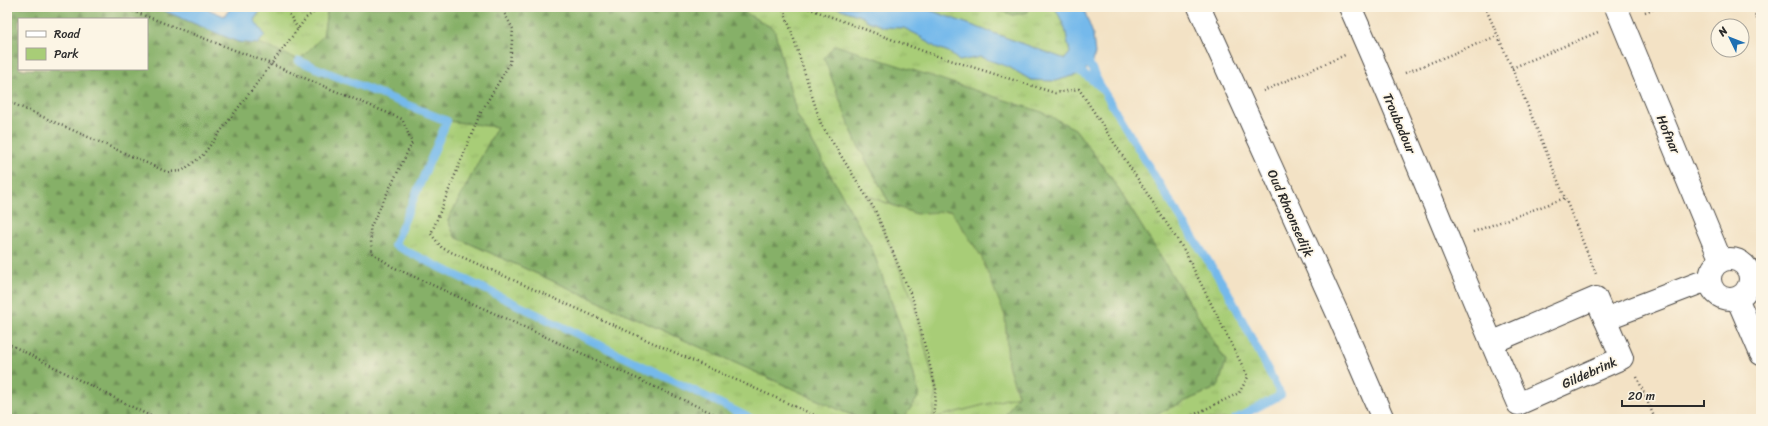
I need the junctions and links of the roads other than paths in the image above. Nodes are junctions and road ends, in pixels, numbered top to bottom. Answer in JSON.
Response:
{"nodes":[{"id":1,"x":1199,"y":7,"type":"edge"},
{"id":2,"x":1350,"y":7,"type":"edge"},
{"id":3,"x":1619,"y":14,"type":"edge"},
{"id":4,"x":1450,"y":240,"type":"joint"},
{"id":5,"x":1721,"y":261,"type":"junction"},
{"id":6,"x":1756,"y":277,"type":"edge"},
{"id":7,"x":1710,"y":282,"type":"junction"},
{"id":8,"x":1737,"y":298,"type":"junction"},
{"id":9,"x":1605,"y":319,"type":"junction"},
{"id":10,"x":1491,"y":343,"type":"junction"},
{"id":11,"x":1761,"y":354,"type":"edge"},
{"id":12,"x":1521,"y":411,"type":"edge"},
{"id":13,"x":1383,"y":419,"type":"edge"}],
"edges":[{"from":1,"to":13,"type":"street","name":"Oud Rhoonsedijk"},
{"from":2,"to":4,"type":"street","name":"Troubadour"},
{"from":3,"to":5,"type":"street","name":"Hofnar"},
{"from":4,"to":10,"type":"street","name":"Gildebrink"},
{"from":5,"to":6,"type":"street"},
{"from":5,"to":7,"type":"street"},
{"from":6,"to":8,"type":"street"},
{"from":7,"to":8,"type":"street"},
{"from":7,"to":9,"type":"street"},
{"from":8,"to":11,"type":"street"},
{"from":9,"to":10,"type":"street","name":"Gildebrink"},
{"from":9,"to":12,"type":"street","name":"Gildebrink"},
{"from":10,"to":12,"type":"street","name":"Gildebrink"}]}
